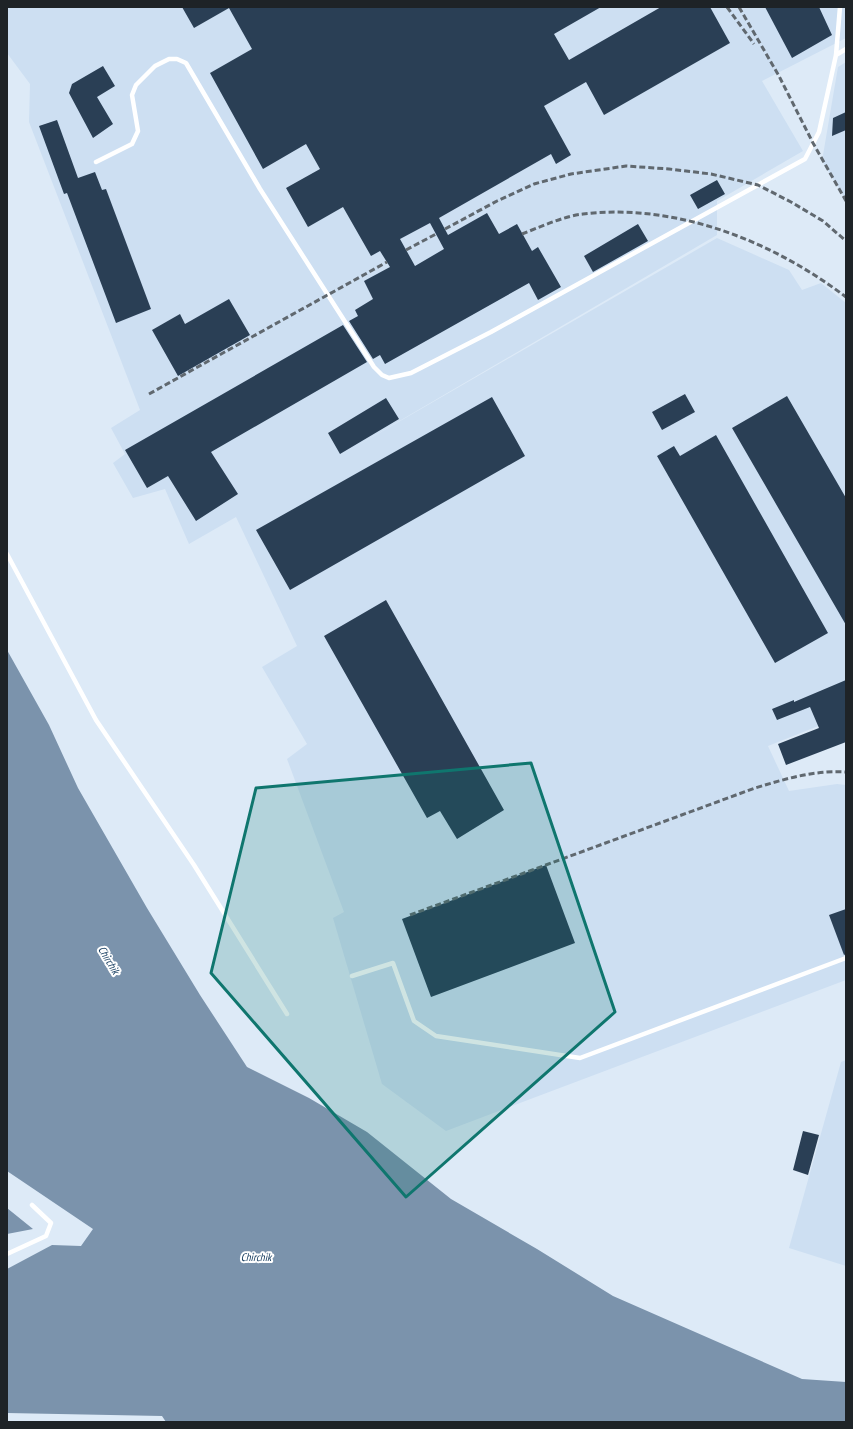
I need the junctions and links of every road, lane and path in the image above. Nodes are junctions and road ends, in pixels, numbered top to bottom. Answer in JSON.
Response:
{"nodes":[{"id":1,"x":840,"y":7,"type":"edge"},
{"id":2,"x":846,"y":49,"type":"edge"},
{"id":3,"x":836,"y":55,"type":"junction"},
{"id":4,"x":96,"y":162,"type":"dead end"},
{"id":5,"x":7,"y":554,"type":"edge"},
{"id":6,"x":846,"y":958,"type":"edge"},
{"id":7,"x":352,"y":976,"type":"dead end"},
{"id":8,"x":287,"y":1014,"type":"dead end"},
{"id":9,"x":32,"y":1205,"type":"dead end"},
{"id":10,"x":7,"y":1254,"type":"edge"}],
"edges":[{"from":1,"to":3,"type":"lane"},
{"from":2,"to":3,"type":"lane"},
{"from":3,"to":4,"type":"lane"},
{"from":5,"to":8,"type":"lane"},
{"from":6,"to":7,"type":"lane"},
{"from":9,"to":10,"type":"lane"}]}
